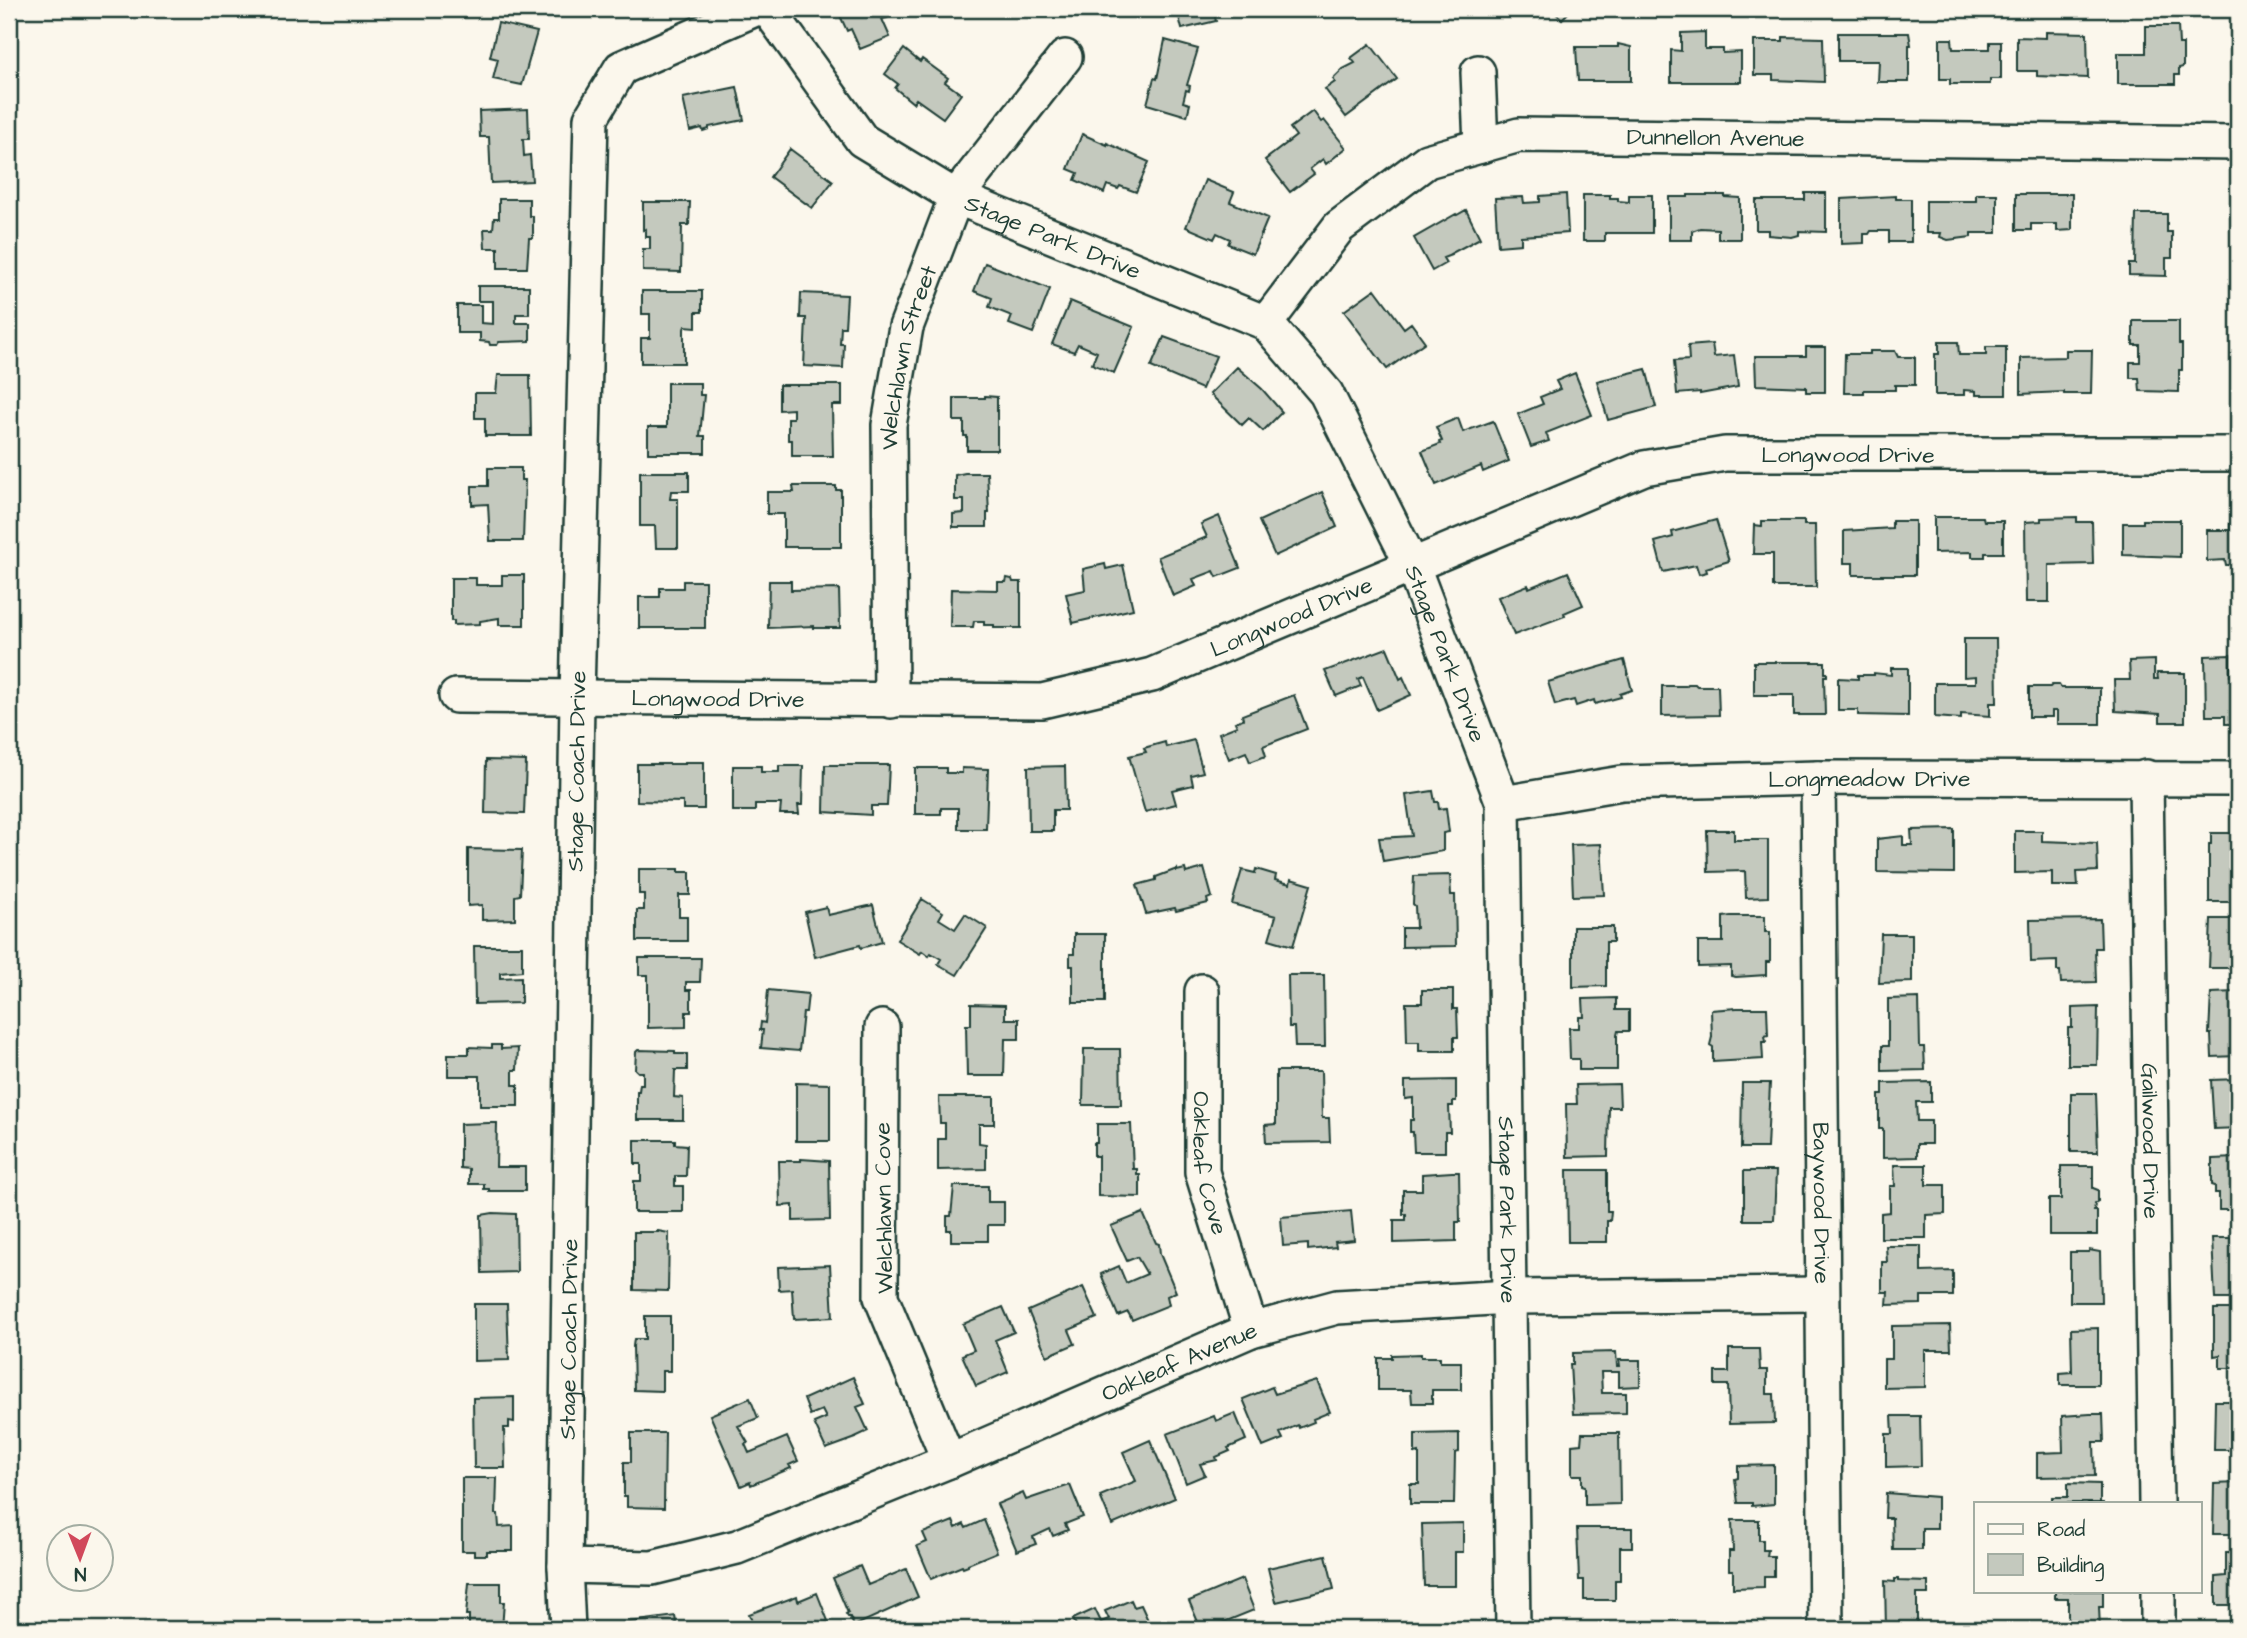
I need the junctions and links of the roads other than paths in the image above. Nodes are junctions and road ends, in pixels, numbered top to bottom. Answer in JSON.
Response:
{"nodes":[{"id":1,"x":755,"y":9,"type":"edge"},
{"id":2,"x":768,"y":9,"type":"edge"},
{"id":3,"x":1065,"y":57,"type":"dead end"},
{"id":4,"x":1478,"y":72,"type":"dead end"},
{"id":5,"x":2238,"y":142,"type":"edge"},
{"id":6,"x":1481,"y":146,"type":"junction"},
{"id":7,"x":956,"y":197,"type":"junction"},
{"id":8,"x":1266,"y":323,"type":"junction"},
{"id":9,"x":2238,"y":454,"type":"edge"},
{"id":10,"x":1413,"y":566,"type":"junction"},
{"id":11,"x":456,"y":696,"type":"dead end"},
{"id":12,"x":577,"y":697,"type":"junction"},
{"id":13,"x":891,"y":701,"type":"junction"},
{"id":14,"x":2146,"y":777,"type":"junction"},
{"id":15,"x":1818,"y":778,"type":"junction"},
{"id":16,"x":2238,"y":779,"type":"edge"},
{"id":17,"x":1503,"y":803,"type":"junction"},
{"id":18,"x":1202,"y":991,"type":"dead end"},
{"id":19,"x":883,"y":1027,"type":"dead end"},
{"id":20,"x":1822,"y":1294,"type":"junction"},
{"id":21,"x":1510,"y":1297,"type":"junction"},
{"id":22,"x":1251,"y":1330,"type":"junction"},
{"id":23,"x":948,"y":1461,"type":"junction"},
{"id":24,"x":2157,"y":1502,"type":"edge"},
{"id":25,"x":565,"y":1566,"type":"junction"},
{"id":26,"x":2158,"y":1592,"type":"edge"},
{"id":27,"x":568,"y":1629,"type":"edge"},
{"id":28,"x":1513,"y":1629,"type":"edge"},
{"id":29,"x":1826,"y":1629,"type":"edge"},
{"id":30,"x":2158,"y":1629,"type":"edge"}],
"edges":[{"from":1,"to":12,"type":"street","name":"Stage Coach Drive"},
{"from":2,"to":7,"type":"street","name":"Stage Park Drive"},
{"from":3,"to":7,"type":"street","name":"Welchlawn Street"},
{"from":4,"to":6,"type":"street"},
{"from":5,"to":6,"type":"street","name":"Dunnellon Avenue"},
{"from":6,"to":8,"type":"street","name":"Dunnellon Avenue"},
{"from":7,"to":8,"type":"street","name":"Stage Park Drive"},
{"from":7,"to":13,"type":"street","name":"Welchlawn Street"},
{"from":8,"to":10,"type":"street","name":"Stage Park Drive"},
{"from":9,"to":10,"type":"street","name":"Longwood Drive"},
{"from":10,"to":13,"type":"street","name":"Longwood Drive"},
{"from":10,"to":17,"type":"street","name":"Stage Park Drive"},
{"from":11,"to":12,"type":"street","name":"Longwood Drive"},
{"from":12,"to":13,"type":"street","name":"Longwood Drive"},
{"from":12,"to":25,"type":"street","name":"Stage Coach Drive"},
{"from":14,"to":15,"type":"street","name":"Longmeadow Drive"},
{"from":14,"to":16,"type":"street","name":"Longmeadow Drive"},
{"from":14,"to":24,"type":"street","name":"Gailwood Drive"},
{"from":15,"to":17,"type":"street","name":"Longmeadow Drive"},
{"from":15,"to":20,"type":"street","name":"Baywood Drive"},
{"from":17,"to":21,"type":"street","name":"Stage Park Drive"},
{"from":18,"to":22,"type":"street","name":"Oakleaf Cove"},
{"from":19,"to":23,"type":"street","name":"Welchlawn Cove"},
{"from":20,"to":21,"type":"street","name":"Oakleaf Avenue"},
{"from":20,"to":29,"type":"street","name":"Baywood Drive"},
{"from":21,"to":22,"type":"street","name":"Oakleaf Avenue"},
{"from":21,"to":28,"type":"street","name":"Stage Park Drive"},
{"from":22,"to":23,"type":"street","name":"Oakleaf Avenue"},
{"from":23,"to":25,"type":"street","name":"Oakleaf Avenue"},
{"from":25,"to":27,"type":"street","name":"Stage Coach Drive"},
{"from":26,"to":30,"type":"street"}]}
